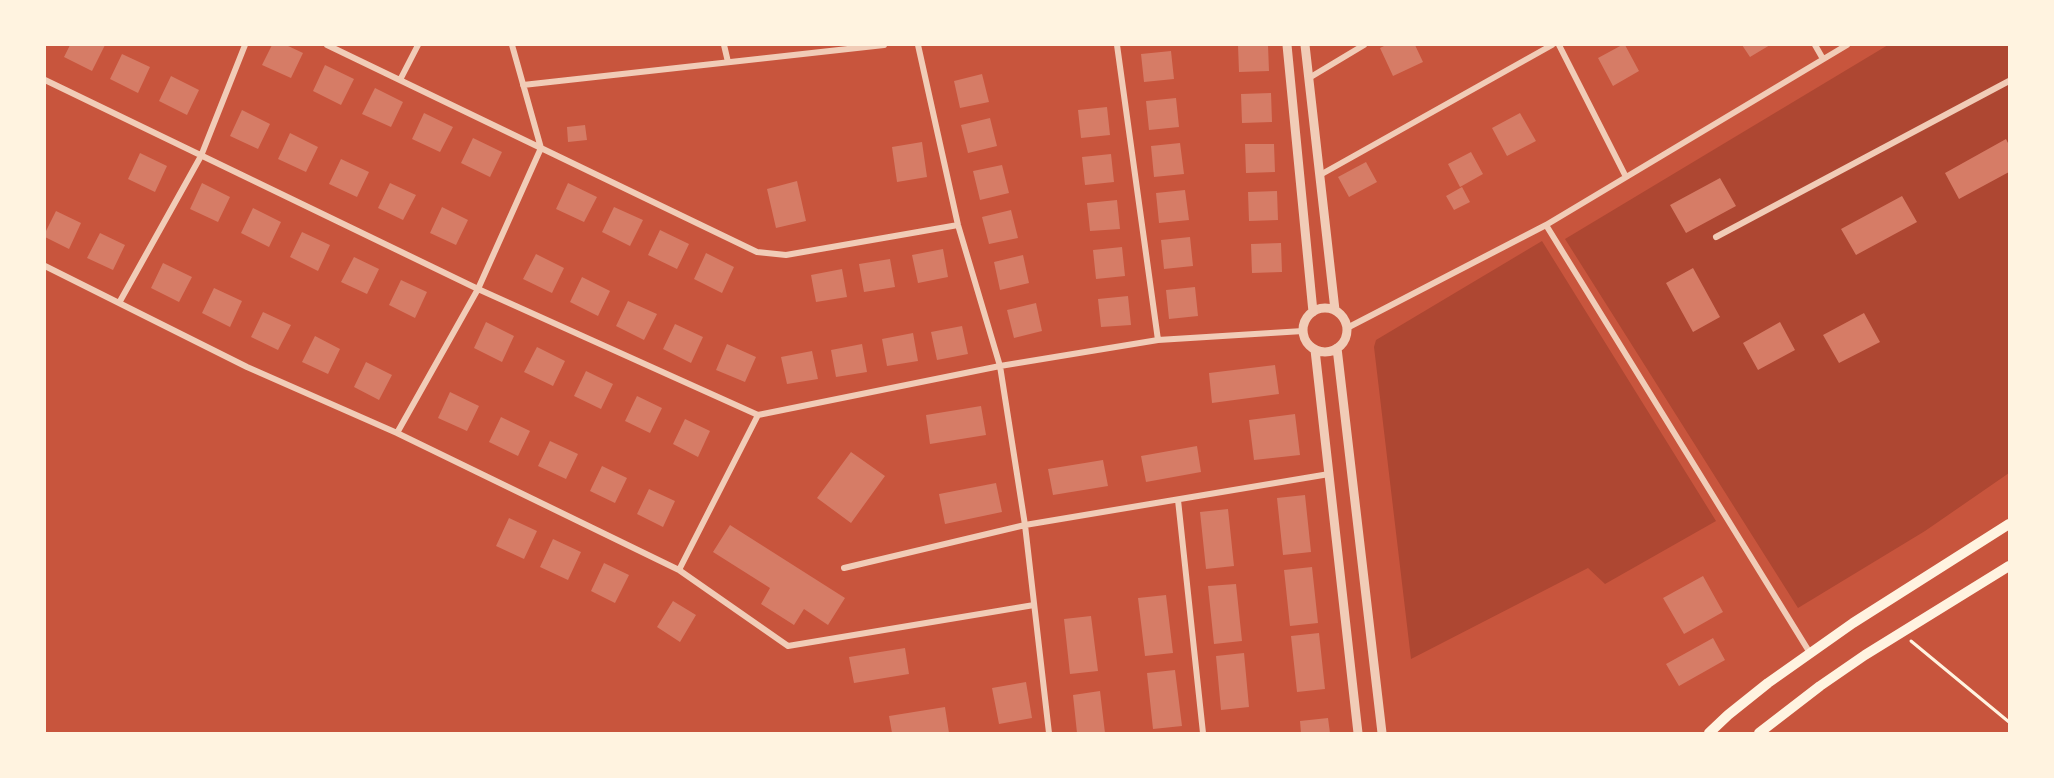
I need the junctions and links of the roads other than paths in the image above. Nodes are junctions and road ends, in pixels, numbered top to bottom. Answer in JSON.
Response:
{"nodes":[{"id":1,"x":245,"y":45,"type":"edge"},
{"id":2,"x":327,"y":45,"type":"edge"},
{"id":3,"x":418,"y":45,"type":"edge"},
{"id":4,"x":512,"y":45,"type":"edge"},
{"id":5,"x":724,"y":45,"type":"edge"},
{"id":6,"x":884,"y":45,"type":"edge"},
{"id":7,"x":918,"y":45,"type":"edge"},
{"id":8,"x":1117,"y":45,"type":"edge"},
{"id":9,"x":1287,"y":45,"type":"edge"},
{"id":10,"x":1305,"y":45,"type":"edge"},
{"id":11,"x":1364,"y":45,"type":"edge"},
{"id":12,"x":1552,"y":45,"type":"edge"},
{"id":13,"x":1559,"y":45,"type":"edge"},
{"id":14,"x":1815,"y":45,"type":"edge"},
{"id":15,"x":1846,"y":45,"type":"edge"},
{"id":16,"x":1823,"y":59,"type":"junction"},
{"id":17,"x":728,"y":62,"type":"junction"},
{"id":18,"x":1309,"y":78,"type":"junction"},
{"id":19,"x":45,"y":80,"type":"edge"},
{"id":20,"x":400,"y":80,"type":"junction"},
{"id":21,"x":2009,"y":81,"type":"edge"},
{"id":22,"x":523,"y":85,"type":"junction"},
{"id":23,"x":541,"y":148,"type":"junction"},
{"id":24,"x":201,"y":156,"type":"junction"},
{"id":25,"x":1320,"y":175,"type":"junction"},
{"id":26,"x":1626,"y":177,"type":"junction"},
{"id":27,"x":958,"y":225,"type":"junction"},
{"id":28,"x":1546,"y":225,"type":"junction"},
{"id":29,"x":1716,"y":237,"type":"dead end"},
{"id":30,"x":45,"y":266,"type":"edge"},
{"id":31,"x":477,"y":289,"type":"junction"},
{"id":32,"x":119,"y":303,"type":"junction"},
{"id":33,"x":1335,"y":310,"type":"junction"},
{"id":34,"x":1312,"y":312,"type":"junction"},
{"id":35,"x":1347,"y":328,"type":"junction"},
{"id":36,"x":1303,"y":331,"type":"junction"},
{"id":37,"x":1158,"y":340,"type":"junction"},
{"id":38,"x":1337,"y":348,"type":"junction"},
{"id":39,"x":1315,"y":350,"type":"junction"},
{"id":40,"x":1000,"y":366,"type":"junction"},
{"id":41,"x":758,"y":415,"type":"junction"},
{"id":42,"x":397,"y":434,"type":"junction"},
{"id":43,"x":1329,"y":474,"type":"junction"},
{"id":44,"x":1178,"y":500,"type":"junction"},
{"id":45,"x":2009,"y":524,"type":"edge"},
{"id":46,"x":1025,"y":525,"type":"junction"},
{"id":47,"x":2009,"y":566,"type":"edge"},
{"id":48,"x":844,"y":568,"type":"dead end"},
{"id":49,"x":679,"y":570,"type":"junction"},
{"id":50,"x":1034,"y":605,"type":"junction"},
{"id":51,"x":1810,"y":653,"type":"junction"},
{"id":52,"x":1049,"y":733,"type":"edge"},
{"id":53,"x":1203,"y":733,"type":"edge"},
{"id":54,"x":1358,"y":733,"type":"edge"},
{"id":55,"x":1382,"y":733,"type":"edge"},
{"id":56,"x":1709,"y":733,"type":"edge"},
{"id":57,"x":1759,"y":733,"type":"edge"}],
"edges":[{"from":1,"to":24,"type":"street"},
{"from":2,"to":20,"type":"street"},
{"from":3,"to":20,"type":"street"},
{"from":4,"to":22,"type":"street"},
{"from":5,"to":17,"type":"street"},
{"from":6,"to":17,"type":"street"},
{"from":7,"to":27,"type":"street"},
{"from":8,"to":37,"type":"street"},
{"from":9,"to":34,"type":"street"},
{"from":10,"to":18,"type":"street"},
{"from":11,"to":18,"type":"street"},
{"from":12,"to":25,"type":"street"},
{"from":13,"to":26,"type":"street"},
{"from":14,"to":16,"type":"street"},
{"from":15,"to":16,"type":"street"},
{"from":16,"to":26,"type":"street"},
{"from":17,"to":22,"type":"street"},
{"from":18,"to":25,"type":"street"},
{"from":19,"to":24,"type":"street"},
{"from":20,"to":23,"type":"street"},
{"from":21,"to":29,"type":"street"},
{"from":22,"to":23,"type":"street"},
{"from":23,"to":27,"type":"street"},
{"from":23,"to":31,"type":"street"},
{"from":24,"to":31,"type":"street"},
{"from":24,"to":32,"type":"street"},
{"from":25,"to":33,"type":"street"},
{"from":26,"to":28,"type":"street"},
{"from":27,"to":40,"type":"street"},
{"from":28,"to":35,"type":"street"},
{"from":28,"to":51,"type":"street"},
{"from":30,"to":32,"type":"street"},
{"from":31,"to":41,"type":"street"},
{"from":31,"to":42,"type":"street"},
{"from":32,"to":42,"type":"street"},
{"from":33,"to":34,"type":"street"},
{"from":33,"to":35,"type":"street"},
{"from":34,"to":36,"type":"street"},
{"from":35,"to":38,"type":"street"},
{"from":36,"to":37,"type":"street"},
{"from":36,"to":39,"type":"street"},
{"from":37,"to":40,"type":"street"},
{"from":38,"to":39,"type":"street"},
{"from":38,"to":55,"type":"street"},
{"from":39,"to":43,"type":"street"},
{"from":40,"to":41,"type":"street"},
{"from":40,"to":46,"type":"street"},
{"from":41,"to":49,"type":"street"},
{"from":42,"to":49,"type":"street"},
{"from":43,"to":44,"type":"street"},
{"from":43,"to":54,"type":"street"},
{"from":44,"to":46,"type":"street"},
{"from":44,"to":53,"type":"street"},
{"from":45,"to":51,"type":"main road"},
{"from":46,"to":48,"type":"street"},
{"from":46,"to":50,"type":"street"},
{"from":47,"to":57,"type":"main road"},
{"from":49,"to":50,"type":"street"},
{"from":50,"to":52,"type":"street"},
{"from":51,"to":56,"type":"main road"}]}
